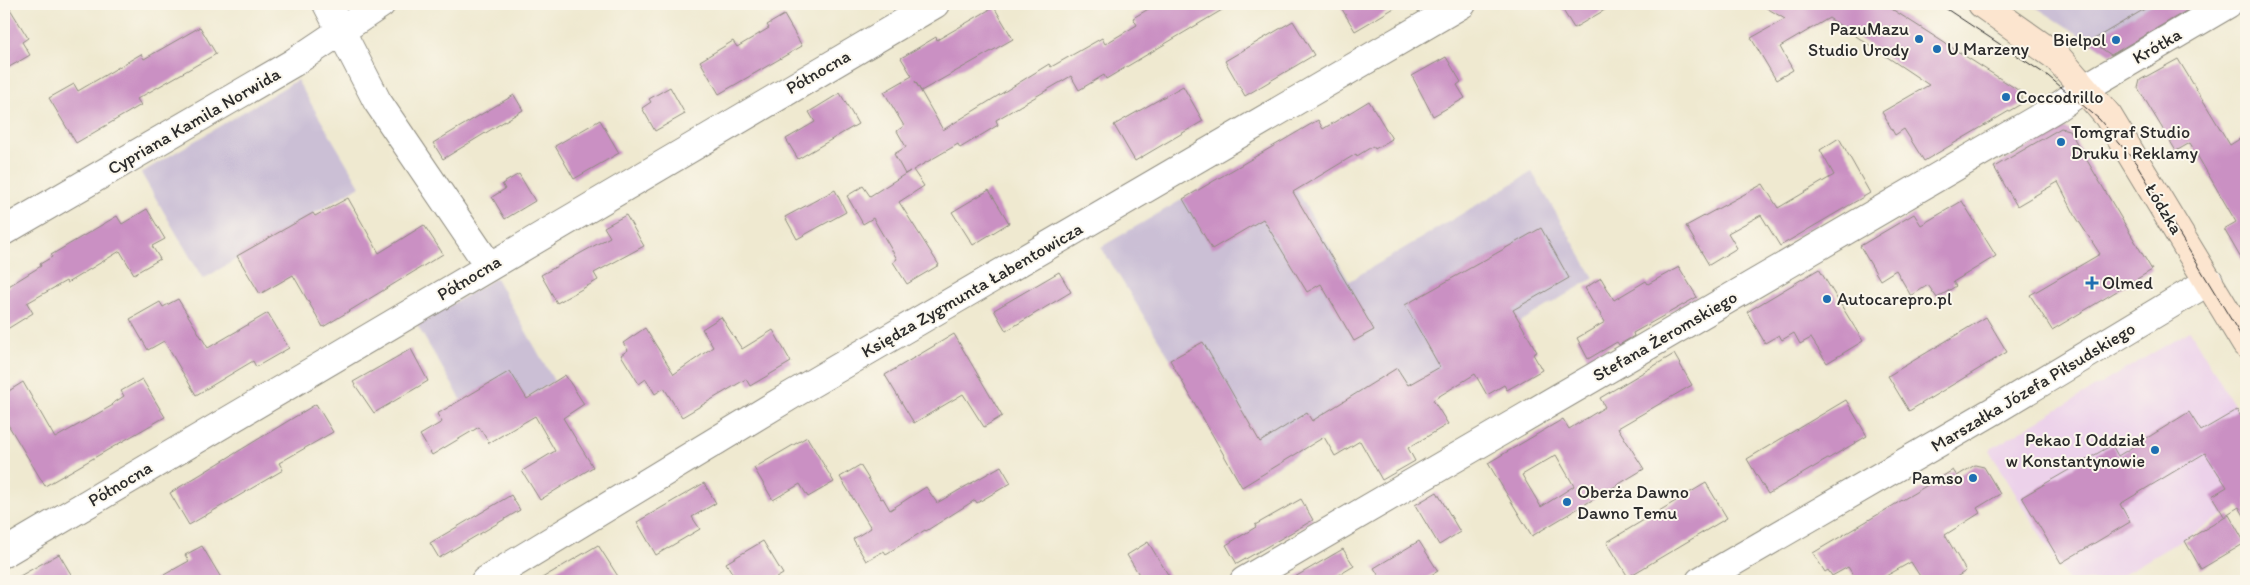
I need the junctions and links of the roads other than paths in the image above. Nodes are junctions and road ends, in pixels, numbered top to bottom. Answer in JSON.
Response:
{"nodes":[{"id":1,"x":327,"y":4,"type":"edge"},
{"id":2,"x":381,"y":4,"type":"edge"},
{"id":3,"x":935,"y":4,"type":"edge"},
{"id":4,"x":1462,"y":4,"type":"edge"},
{"id":5,"x":1982,"y":4,"type":"edge"},
{"id":6,"x":2228,"y":4,"type":"edge"},
{"id":7,"x":340,"y":32,"type":"junction"},
{"id":8,"x":2085,"y":88,"type":"junction"},
{"id":9,"x":4,"y":231,"type":"edge"},
{"id":10,"x":489,"y":266,"type":"junction"},
{"id":11,"x":2209,"y":281,"type":"junction"},
{"id":12,"x":2246,"y":344,"type":"edge"},
{"id":13,"x":4,"y":553,"type":"edge"},
{"id":14,"x":485,"y":581,"type":"edge"},
{"id":15,"x":1244,"y":581,"type":"edge"},
{"id":16,"x":1700,"y":581,"type":"edge"}],
"edges":[{"from":1,"to":7,"type":"street"},
{"from":2,"to":7,"type":"street","name":"Cypriana Kamila Norwida"},
{"from":3,"to":10,"type":"street","name":"Północna"},
{"from":4,"to":14,"type":"street","name":"Księdza Zygmunta Łabentowicza"},
{"from":5,"to":8,"type":"main road","name":"Łódzka"},
{"from":6,"to":8,"type":"street","name":"Krótka"},
{"from":7,"to":9,"type":"street","name":"Cypriana Kamila Norwida"},
{"from":7,"to":10,"type":"street"},
{"from":8,"to":11,"type":"main road","name":"Łódzka"},
{"from":8,"to":15,"type":"street","name":"Stefana Żeromskiego"},
{"from":10,"to":13,"type":"street","name":"Północna"},
{"from":11,"to":12,"type":"main road","name":"Łódzka"},
{"from":11,"to":16,"type":"street","name":"Marszałka Józefa Piłsudskiego"}]}
